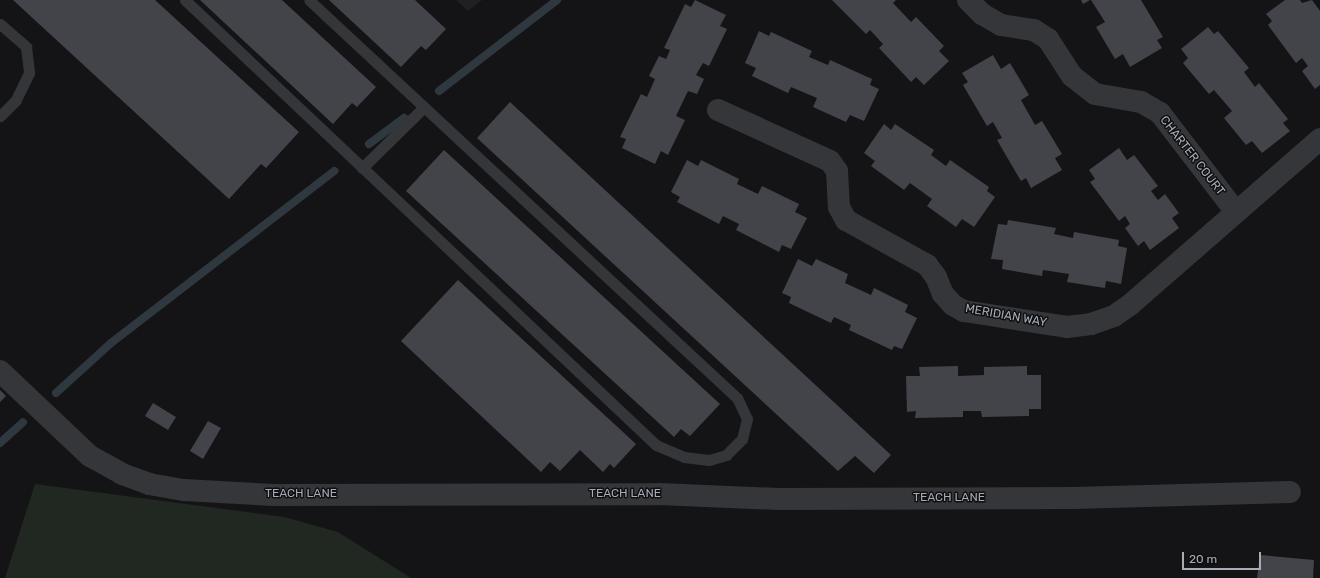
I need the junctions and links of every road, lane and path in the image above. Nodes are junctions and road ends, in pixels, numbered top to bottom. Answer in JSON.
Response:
{"nodes":[{"id":1,"x":185,"y":0,"type":"edge"},
{"id":2,"x":309,"y":0,"type":"edge"},
{"id":3,"x":968,"y":0,"type":"edge"},
{"id":4,"x":0,"y":24,"type":"edge"},
{"id":5,"x":424,"y":107,"type":"junction"},
{"id":6,"x":718,"y":110,"type":"dead end"},
{"id":7,"x":0,"y":116,"type":"edge"},
{"id":8,"x":1320,"y":139,"type":"edge"},
{"id":9,"x":362,"y":168,"type":"junction"},
{"id":10,"x":1236,"y":212,"type":"junction"},
{"id":11,"x":0,"y":371,"type":"edge"},
{"id":12,"x":1290,"y":492,"type":"dead end"}],
"edges":[{"from":1,"to":9,"type":"lane"},
{"from":2,"to":5,"type":"lane"},
{"from":3,"to":10,"type":"street","name":"CHARTER COURT"},
{"from":4,"to":7,"type":"lane"},
{"from":5,"to":9,"type":"lane"},
{"from":5,"to":9,"type":"lane"},
{"from":6,"to":10,"type":"street","name":"MERIDIAN WAY"},
{"from":8,"to":10,"type":"street","name":"MERIDIAN WAY"},
{"from":11,"to":12,"type":"street","name":"TEACH LANE"}]}
